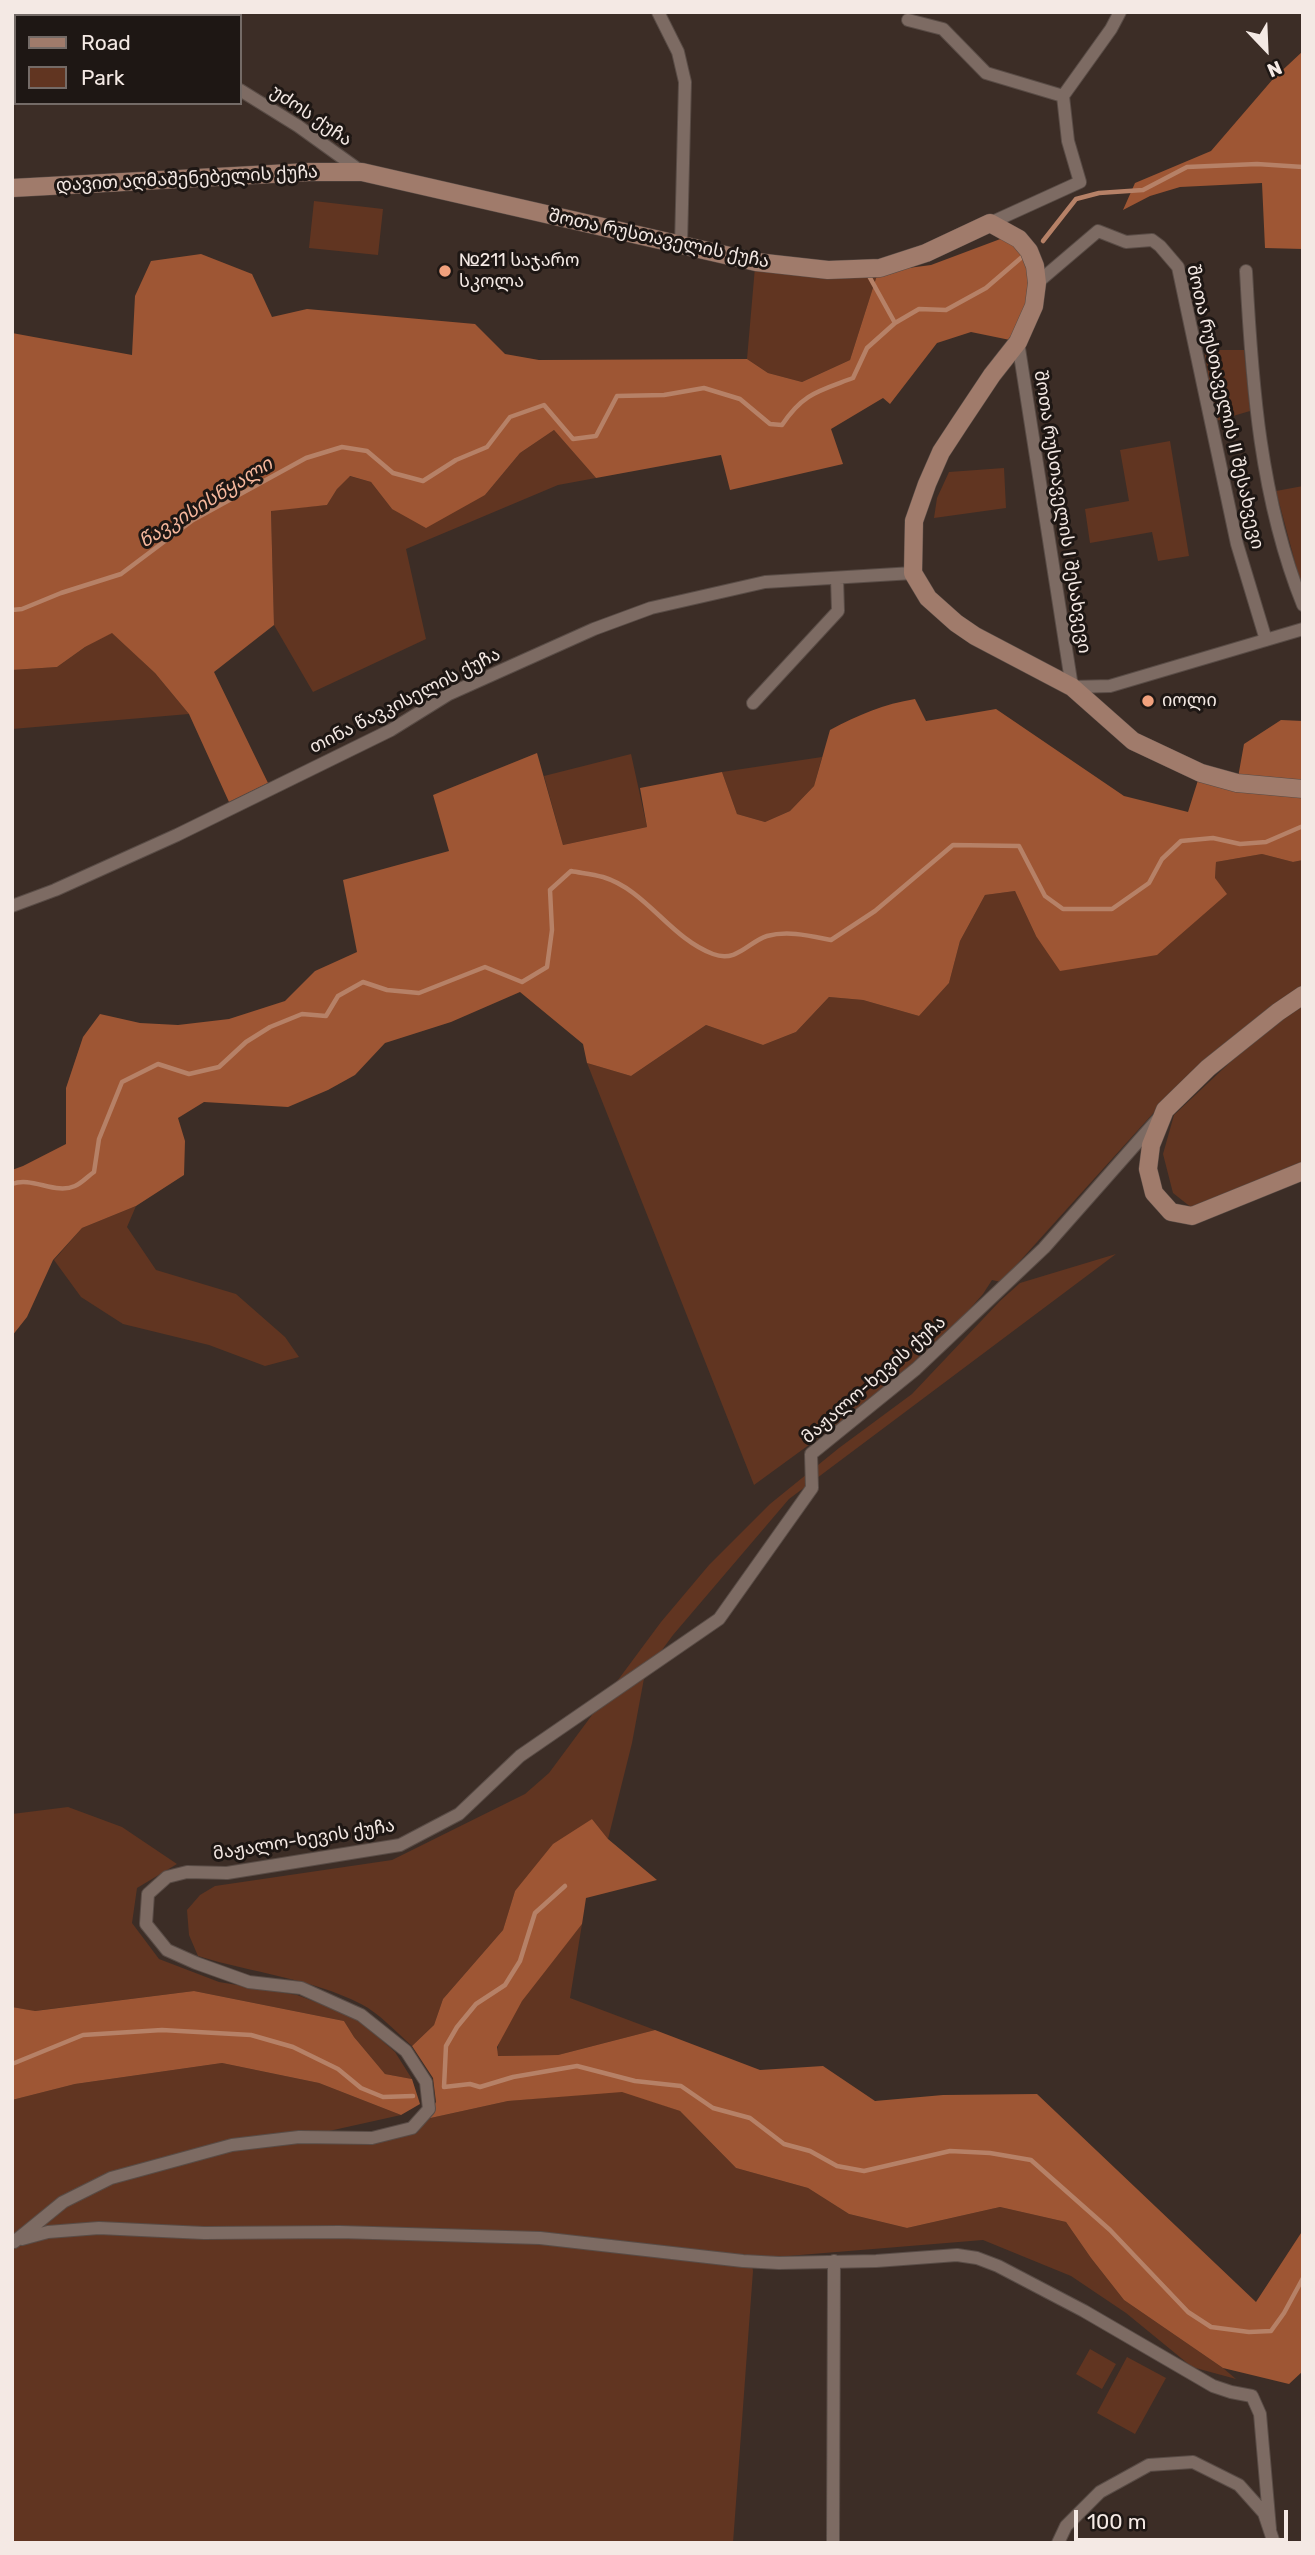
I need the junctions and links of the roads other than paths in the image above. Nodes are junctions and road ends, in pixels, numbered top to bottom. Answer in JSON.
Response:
{"nodes":[{"id":1,"x":658,"y":12,"type":"edge"},
{"id":2,"x":1120,"y":12,"type":"edge"},
{"id":3,"x":908,"y":20,"type":"dead end"},
{"id":4,"x":242,"y":91,"type":"edge"},
{"id":5,"x":1063,"y":96,"type":"junction"},
{"id":6,"x":362,"y":172,"type":"junction"},
{"id":7,"x":12,"y":188,"type":"edge"},
{"id":8,"x":990,"y":223,"type":"junction"},
{"id":9,"x":681,"y":245,"type":"junction"},
{"id":10,"x":1246,"y":271,"type":"dead end"},
{"id":11,"x":1037,"y":283,"type":"junction"},
{"id":12,"x":1018,"y":342,"type":"junction"},
{"id":13,"x":913,"y":573,"type":"junction"},
{"id":14,"x":838,"y":578,"type":"junction"},
{"id":15,"x":1303,"y":605,"type":"edge"},
{"id":16,"x":1303,"y":629,"type":"edge"},
{"id":17,"x":1266,"y":640,"type":"junction"},
{"id":18,"x":1073,"y":687,"type":"junction"},
{"id":19,"x":753,"y":703,"type":"dead end"},
{"id":20,"x":1303,"y":789,"type":"edge"},
{"id":21,"x":12,"y":906,"type":"edge"},
{"id":22,"x":1303,"y":995,"type":"edge"},
{"id":23,"x":1165,"y":1110,"type":"junction"},
{"id":24,"x":1303,"y":1171,"type":"edge"},
{"id":25,"x":13,"y":2243,"type":"edge"},
{"id":26,"x":834,"y":2261,"type":"junction"},
{"id":27,"x":1270,"y":2529,"type":"junction"},
{"id":28,"x":833,"y":2543,"type":"edge"},
{"id":29,"x":1058,"y":2543,"type":"edge"},
{"id":30,"x":1275,"y":2543,"type":"edge"}],
"edges":[{"from":1,"to":9,"type":"street"},
{"from":2,"to":5,"type":"street"},
{"from":3,"to":5,"type":"street"},
{"from":4,"to":6,"type":"street","name":"უძოს ქუჩა"},
{"from":5,"to":8,"type":"street"},
{"from":6,"to":7,"type":"street","name":"დავით აღმაშენებელის ქუჩა"},
{"from":6,"to":9,"type":"street","name":"შოთა რუსთაველის ქუჩა"},
{"from":8,"to":9,"type":"street","name":"შოთა რუსთაველის ქუჩა"},
{"from":8,"to":11,"type":"street"},
{"from":10,"to":15,"type":"street"},
{"from":11,"to":12,"type":"street"},
{"from":11,"to":17,"type":"street","name":"შოთა რუსთაველის II შესახვევი"},
{"from":12,"to":13,"type":"street"},
{"from":12,"to":18,"type":"street","name":"შოთა რუსთაველის I შესახვევი"},
{"from":13,"to":14,"type":"street","name":"თინა წავკისელის ქუჩა"},
{"from":13,"to":18,"type":"street"},
{"from":14,"to":19,"type":"street"},
{"from":14,"to":21,"type":"street","name":"თინა წავკისელის ქუჩა"},
{"from":16,"to":17,"type":"street"},
{"from":17,"to":18,"type":"street"},
{"from":18,"to":20,"type":"street"},
{"from":22,"to":23,"type":"street"},
{"from":23,"to":24,"type":"street"},
{"from":23,"to":25,"type":"street","name":"მაჟალო-ხევის ქუჩა"},
{"from":25,"to":26,"type":"street"},
{"from":26,"to":27,"type":"street"},
{"from":26,"to":28,"type":"street"},
{"from":27,"to":29,"type":"street"},
{"from":27,"to":30,"type":"street"}]}
